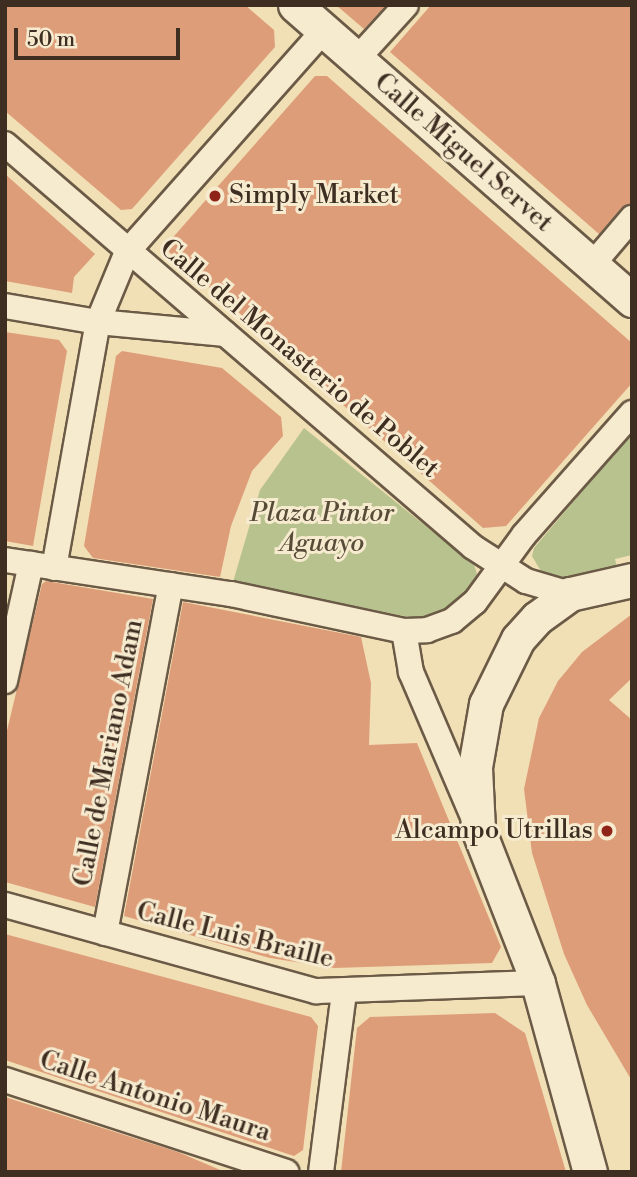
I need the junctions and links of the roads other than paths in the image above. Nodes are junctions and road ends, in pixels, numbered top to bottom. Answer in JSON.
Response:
{"nodes":[{"id":1,"x":295,"y":5,"type":"edge"},
{"id":2,"x":405,"y":5,"type":"edge"},
{"id":3,"x":323,"y":31,"type":"junction"},
{"id":4,"x":356,"y":61,"type":"junction"},
{"id":5,"x":5,"y":144,"type":"edge"},
{"id":6,"x":632,"y":218,"type":"edge"},
{"id":7,"x":127,"y":252,"type":"junction"},
{"id":8,"x":592,"y":265,"type":"junction"},
{"id":9,"x":632,"y":300,"type":"edge"},
{"id":10,"x":5,"y":306,"type":"edge"},
{"id":11,"x":98,"y":322,"type":"junction"},
{"id":12,"x":225,"y":334,"type":"junction"},
{"id":13,"x":632,"y":413,"type":"edge"},
{"id":14,"x":5,"y":560,"type":"edge"},
{"id":15,"x":42,"y":566,"type":"junction"},
{"id":16,"x":501,"y":566,"type":"junction"},
{"id":17,"x":632,"y":580,"type":"edge"},
{"id":18,"x":171,"y":584,"type":"junction"},
{"id":19,"x":570,"y":594,"type":"junction"},
{"id":20,"x":404,"y":631,"type":"junction"},
{"id":21,"x":5,"y":681,"type":"edge"},
{"id":22,"x":478,"y":829,"type":"junction"},
{"id":23,"x":5,"y":905,"type":"edge"},
{"id":24,"x":105,"y":933,"type":"junction"},
{"id":25,"x":538,"y":984,"type":"junction"},
{"id":26,"x":344,"y":993,"type":"junction"},
{"id":27,"x":5,"y":1080,"type":"edge"},
{"id":28,"x":286,"y":1172,"type":"edge"},
{"id":29,"x":321,"y":1172,"type":"edge"},
{"id":30,"x":590,"y":1172,"type":"edge"}],
"edges":[{"from":1,"to":3,"type":"street","name":"Calle Miguel Servet"},
{"from":2,"to":4,"type":"street"},
{"from":3,"to":4,"type":"street","name":"Calle Miguel Servet"},
{"from":3,"to":7,"type":"street"},
{"from":4,"to":8,"type":"street","name":"Calle Miguel Servet"},
{"from":5,"to":7,"type":"street","name":"Calle del Monasterio de Poblet"},
{"from":6,"to":8,"type":"street"},
{"from":7,"to":11,"type":"street"},
{"from":7,"to":12,"type":"street","name":"Calle del Monasterio de Poblet"},
{"from":8,"to":9,"type":"street","name":"Calle Miguel Servet"},
{"from":10,"to":11,"type":"street"},
{"from":11,"to":12,"type":"street"},
{"from":11,"to":15,"type":"street"},
{"from":12,"to":16,"type":"street","name":"Calle del Monasterio de Poblet"},
{"from":13,"to":16,"type":"street"},
{"from":14,"to":15,"type":"street"},
{"from":15,"to":18,"type":"street"},
{"from":15,"to":21,"type":"street"},
{"from":16,"to":19,"type":"street","name":"Calle del Monasterio de Poblet"},
{"from":16,"to":20,"type":"street"},
{"from":17,"to":19,"type":"street"},
{"from":18,"to":20,"type":"street"},
{"from":18,"to":24,"type":"street","name":"Calle de Mariano Adam"},
{"from":19,"to":22,"type":"street"},
{"from":20,"to":22,"type":"street"},
{"from":22,"to":25,"type":"street"},
{"from":23,"to":24,"type":"street","name":"Calle Luis Braille"},
{"from":24,"to":26,"type":"street","name":"Calle Luis Braille"},
{"from":25,"to":26,"type":"street","name":"Calle Luis Braille"},
{"from":25,"to":30,"type":"street"},
{"from":26,"to":29,"type":"street"},
{"from":27,"to":28,"type":"street","name":"Calle Antonio Maura"}]}
